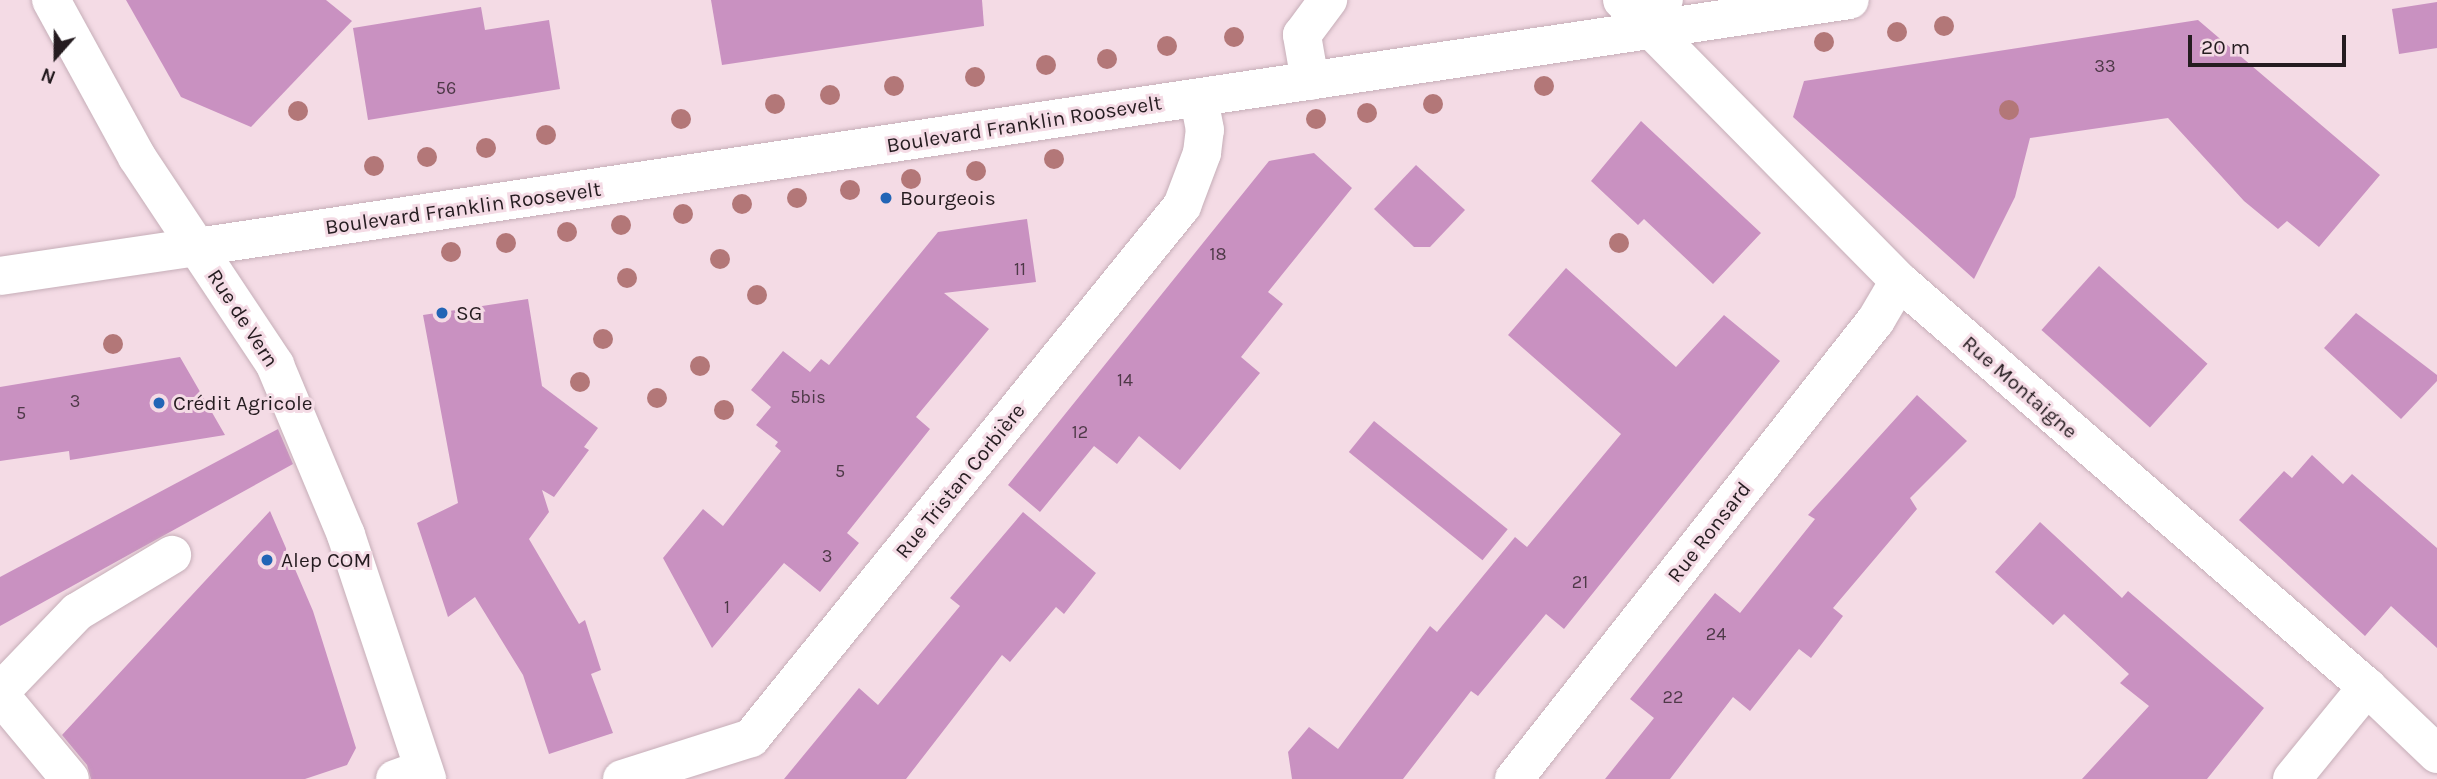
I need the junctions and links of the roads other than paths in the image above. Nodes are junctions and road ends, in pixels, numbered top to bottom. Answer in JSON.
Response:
{"nodes":[{"id":1,"x":51,"y":0,"type":"edge"},
{"id":2,"x":1328,"y":0,"type":"edge"},
{"id":3,"x":1622,"y":0,"type":"edge"},
{"id":4,"x":1850,"y":0,"type":"edge"},
{"id":5,"x":1657,"y":15,"type":"edge"},
{"id":6,"x":1310,"y":81,"type":"junction"},
{"id":7,"x":1199,"y":98,"type":"junction"},
{"id":8,"x":197,"y":247,"type":"junction"},
{"id":9,"x":0,"y":276,"type":"edge"},
{"id":10,"x":1899,"y":281,"type":"junction"},
{"id":11,"x":172,"y":555,"type":"dead end"},
{"id":12,"x":2367,"y":687,"type":"junction"},
{"id":13,"x":0,"y":693,"type":"edge"},
{"id":14,"x":2437,"y":754,"type":"edge"},
{"id":15,"x":415,"y":775,"type":"edge"},
{"id":16,"x":70,"y":779,"type":"edge"},
{"id":17,"x":622,"y":779,"type":"edge"},
{"id":18,"x":1514,"y":779,"type":"edge"},
{"id":19,"x":2292,"y":779,"type":"edge"}],
"edges":[{"from":1,"to":8,"type":"street","name":"Rue de Vern"},
{"from":2,"to":6,"type":"street"},
{"from":3,"to":5,"type":"street","name":"Rue Montaigne"},
{"from":4,"to":5,"type":"street","name":"Boulevard Franklin Roosevelt"},
{"from":5,"to":6,"type":"street","name":"Boulevard Franklin Roosevelt"},
{"from":5,"to":10,"type":"street","name":"Rue Montaigne"},
{"from":6,"to":7,"type":"street","name":"Boulevard Franklin Roosevelt"},
{"from":7,"to":8,"type":"street","name":"Boulevard Franklin Roosevelt"},
{"from":7,"to":17,"type":"street","name":"Rue Tristan Corbière"},
{"from":8,"to":9,"type":"street","name":"Boulevard Franklin Roosevelt"},
{"from":8,"to":15,"type":"street","name":"Rue de Vern"},
{"from":10,"to":12,"type":"street","name":"Rue Montaigne"},
{"from":10,"to":18,"type":"street","name":"Rue Ronsard"},
{"from":11,"to":13,"type":"street"},
{"from":12,"to":14,"type":"street","name":"Rue Montaigne"},
{"from":12,"to":19,"type":"street"},
{"from":13,"to":16,"type":"street"}]}
